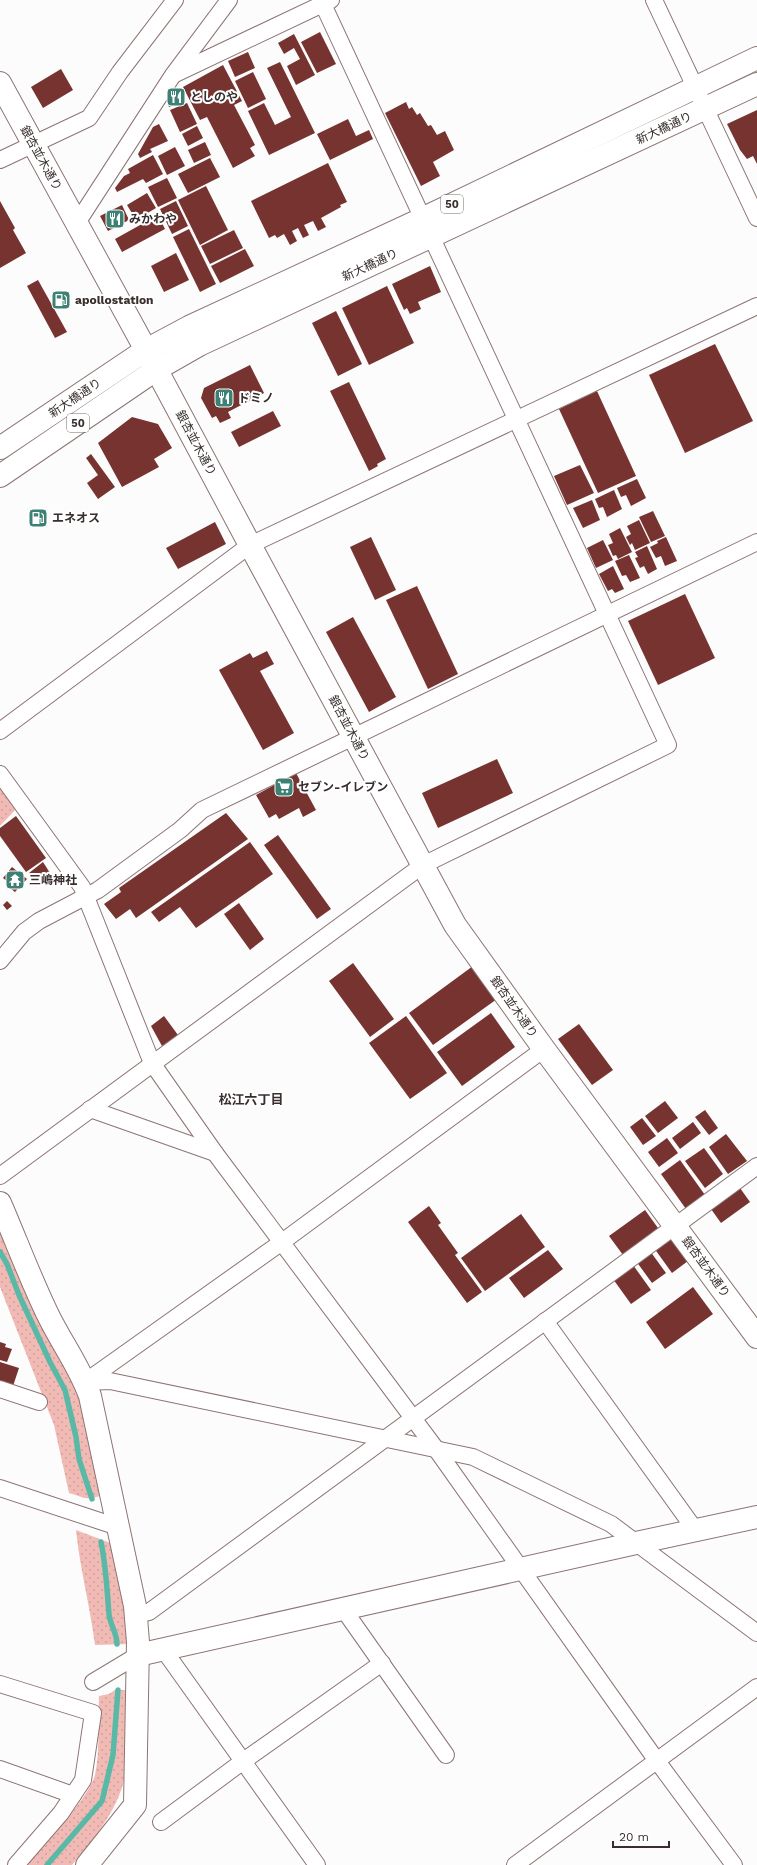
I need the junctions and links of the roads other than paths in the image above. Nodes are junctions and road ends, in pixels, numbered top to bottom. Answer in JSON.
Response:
{"nodes":[{"id":1,"x":175,"y":0,"type":"edge"},
{"id":2,"x":229,"y":0,"type":"edge"},
{"id":3,"x":654,"y":0,"type":"edge"},
{"id":4,"x":324,"y":1,"type":"edge"},
{"id":5,"x":757,"y":58,"type":"edge"},
{"id":6,"x":173,"y":75,"type":"junction"},
{"id":7,"x":0,"y":83,"type":"edge"},
{"id":8,"x":757,"y":84,"type":"edge"},
{"id":9,"x":696,"y":87,"type":"junction"},
{"id":10,"x":705,"y":109,"type":"junction"},
{"id":11,"x":34,"y":144,"type":"junction"},
{"id":12,"x":0,"y":160,"type":"edge"},
{"id":13,"x":757,"y":218,"type":"edge"},
{"id":14,"x":77,"y":223,"type":"junction"},
{"id":15,"x":426,"y":227,"type":"junction"},
{"id":16,"x":757,"y":306,"type":"edge"},
{"id":17,"x":146,"y":350,"type":"junction"},
{"id":18,"x":157,"y":369,"type":"junction"},
{"id":19,"x":516,"y":420,"type":"junction"},
{"id":20,"x":0,"y":448,"type":"edge"},
{"id":21,"x":0,"y":476,"type":"edge"},
{"id":22,"x":757,"y":542,"type":"edge"},
{"id":23,"x":250,"y":545,"type":"junction"},
{"id":24,"x":607,"y":615,"type":"junction"},
{"id":25,"x":0,"y":730,"type":"edge"},
{"id":26,"x":354,"y":735,"type":"junction"},
{"id":27,"x":0,"y":774,"type":"edge"},
{"id":28,"x":423,"y":865,"type":"junction"},
{"id":29,"x":85,"y":897,"type":"junction"},
{"id":30,"x":0,"y":961,"type":"edge"},
{"id":31,"x":544,"y":1049,"type":"junction"},
{"id":32,"x":152,"y":1063,"type":"junction"},
{"id":33,"x":90,"y":1109,"type":"junction"},
{"id":34,"x":215,"y":1153,"type":"junction"},
{"id":35,"x":757,"y":1166,"type":"edge"},
{"id":36,"x":0,"y":1176,"type":"edge"},
{"id":37,"x":0,"y":1203,"type":"edge"},
{"id":38,"x":676,"y":1226,"type":"junction"},
{"id":39,"x":282,"y":1242,"type":"junction"},
{"id":40,"x":545,"y":1321,"type":"junction"},
{"id":41,"x":757,"y":1337,"type":"edge"},
{"id":42,"x":85,"y":1382,"type":"junction"},
{"id":43,"x":0,"y":1389,"type":"edge"},
{"id":44,"x":39,"y":1402,"type":"dead end"},
{"id":45,"x":412,"y":1419,"type":"junction"},
{"id":46,"x":382,"y":1440,"type":"junction"},
{"id":47,"x":436,"y":1449,"type":"junction"},
{"id":48,"x":0,"y":1488,"type":"edge"},
{"id":49,"x":757,"y":1517,"type":"edge"},
{"id":50,"x":118,"y":1527,"type":"junction"},
{"id":51,"x":696,"y":1531,"type":"junction"},
{"id":52,"x":636,"y":1543,"type":"junction"},
{"id":53,"x":520,"y":1569,"type":"junction"},
{"id":54,"x":344,"y":1610,"type":"junction"},
{"id":55,"x":136,"y":1615,"type":"junction"},
{"id":56,"x":757,"y":1632,"type":"edge"},
{"id":57,"x":163,"y":1649,"type":"junction"},
{"id":58,"x":138,"y":1655,"type":"junction"},
{"id":59,"x":382,"y":1663,"type":"junction"},
{"id":60,"x":93,"y":1682,"type":"dead end"},
{"id":61,"x":0,"y":1684,"type":"edge"},
{"id":62,"x":757,"y":1687,"type":"edge"},
{"id":63,"x":446,"y":1755,"type":"dead end"},
{"id":64,"x":657,"y":1761,"type":"junction"},
{"id":65,"x":242,"y":1762,"type":"junction"},
{"id":66,"x":0,"y":1768,"type":"edge"},
{"id":67,"x":73,"y":1795,"type":"junction"},
{"id":68,"x":161,"y":1822,"type":"dead end"},
{"id":69,"x":16,"y":1865,"type":"edge"},
{"id":70,"x":87,"y":1865,"type":"edge"},
{"id":71,"x":317,"y":1865,"type":"edge"},
{"id":72,"x":515,"y":1865,"type":"edge"},
{"id":73,"x":734,"y":1865,"type":"edge"}],
"edges":[{"from":1,"to":11,"type":"street"},
{"from":2,"to":6,"type":"street"},
{"from":3,"to":9,"type":"street"},
{"from":4,"to":6,"type":"street"},
{"from":4,"to":15,"type":"street"},
{"from":5,"to":9,"type":"street","name":"新大橋通り","number":"50"},
{"from":6,"to":14,"type":"street"},
{"from":7,"to":11,"type":"street","name":"銀杏並木通り"},
{"from":8,"to":10,"type":"street","name":"新大橋通り","number":"50"},
{"from":9,"to":10,"type":"street"},
{"from":9,"to":15,"type":"street","name":"新大橋通り","number":"50"},
{"from":10,"to":13,"type":"street"},
{"from":10,"to":15,"type":"street","name":"新大橋通り","number":"50"},
{"from":11,"to":12,"type":"street"},
{"from":11,"to":14,"type":"street","name":"銀杏並木通り"},
{"from":14,"to":17,"type":"street","name":"銀杏並木通り"},
{"from":15,"to":17,"type":"street","name":"新大橋通り","number":"50"},
{"from":15,"to":18,"type":"street","name":"新大橋通り","number":"50"},
{"from":15,"to":19,"type":"street"},
{"from":16,"to":19,"type":"street"},
{"from":17,"to":18,"type":"street","name":"銀杏並木通り"},
{"from":17,"to":20,"type":"street","name":"新大橋通り","number":"50"},
{"from":18,"to":21,"type":"street","name":"新大橋通り","number":"50"},
{"from":18,"to":23,"type":"street","name":"銀杏並木通り"},
{"from":19,"to":23,"type":"street"},
{"from":19,"to":24,"type":"street"},
{"from":22,"to":24,"type":"street"},
{"from":23,"to":25,"type":"street"},
{"from":23,"to":26,"type":"street","name":"銀杏並木通り"},
{"from":24,"to":26,"type":"street"},
{"from":24,"to":28,"type":"street"},
{"from":26,"to":28,"type":"street","name":"銀杏並木通り"},
{"from":26,"to":29,"type":"street"},
{"from":27,"to":29,"type":"street"},
{"from":28,"to":31,"type":"street","name":"銀杏並木通り"},
{"from":28,"to":32,"type":"street"},
{"from":29,"to":30,"type":"street"},
{"from":29,"to":32,"type":"street"},
{"from":31,"to":38,"type":"street","name":"銀杏並木通り"},
{"from":31,"to":39,"type":"street"},
{"from":32,"to":33,"type":"street"},
{"from":32,"to":34,"type":"street"},
{"from":33,"to":34,"type":"street"},
{"from":33,"to":36,"type":"street"},
{"from":34,"to":39,"type":"street"},
{"from":35,"to":38,"type":"street"},
{"from":37,"to":42,"type":"street"},
{"from":38,"to":40,"type":"street"},
{"from":38,"to":41,"type":"street","name":"銀杏並木通り"},
{"from":39,"to":42,"type":"street"},
{"from":39,"to":45,"type":"street"},
{"from":40,"to":45,"type":"street"},
{"from":40,"to":51,"type":"street"},
{"from":42,"to":46,"type":"street"},
{"from":42,"to":50,"type":"street"},
{"from":43,"to":44,"type":"street"},
{"from":45,"to":46,"type":"street"},
{"from":45,"to":47,"type":"street"},
{"from":46,"to":47,"type":"street"},
{"from":46,"to":55,"type":"street"},
{"from":47,"to":52,"type":"street"},
{"from":47,"to":53,"type":"street"},
{"from":48,"to":50,"type":"street"},
{"from":49,"to":51,"type":"street"},
{"from":50,"to":55,"type":"street"},
{"from":51,"to":52,"type":"street"},
{"from":52,"to":53,"type":"street"},
{"from":52,"to":56,"type":"street"},
{"from":53,"to":54,"type":"street"},
{"from":53,"to":64,"type":"street"},
{"from":54,"to":57,"type":"street"},
{"from":54,"to":59,"type":"street"},
{"from":55,"to":58,"type":"street"},
{"from":57,"to":58,"type":"street"},
{"from":57,"to":65,"type":"street"},
{"from":58,"to":60,"type":"street"},
{"from":58,"to":70,"type":"street"},
{"from":59,"to":63,"type":"street"},
{"from":59,"to":65,"type":"street"},
{"from":61,"to":67,"type":"street"},
{"from":62,"to":64,"type":"street"},
{"from":64,"to":72,"type":"street"},
{"from":64,"to":73,"type":"street"},
{"from":65,"to":68,"type":"street"},
{"from":65,"to":71,"type":"street"},
{"from":66,"to":67,"type":"street"},
{"from":67,"to":69,"type":"street"}]}
